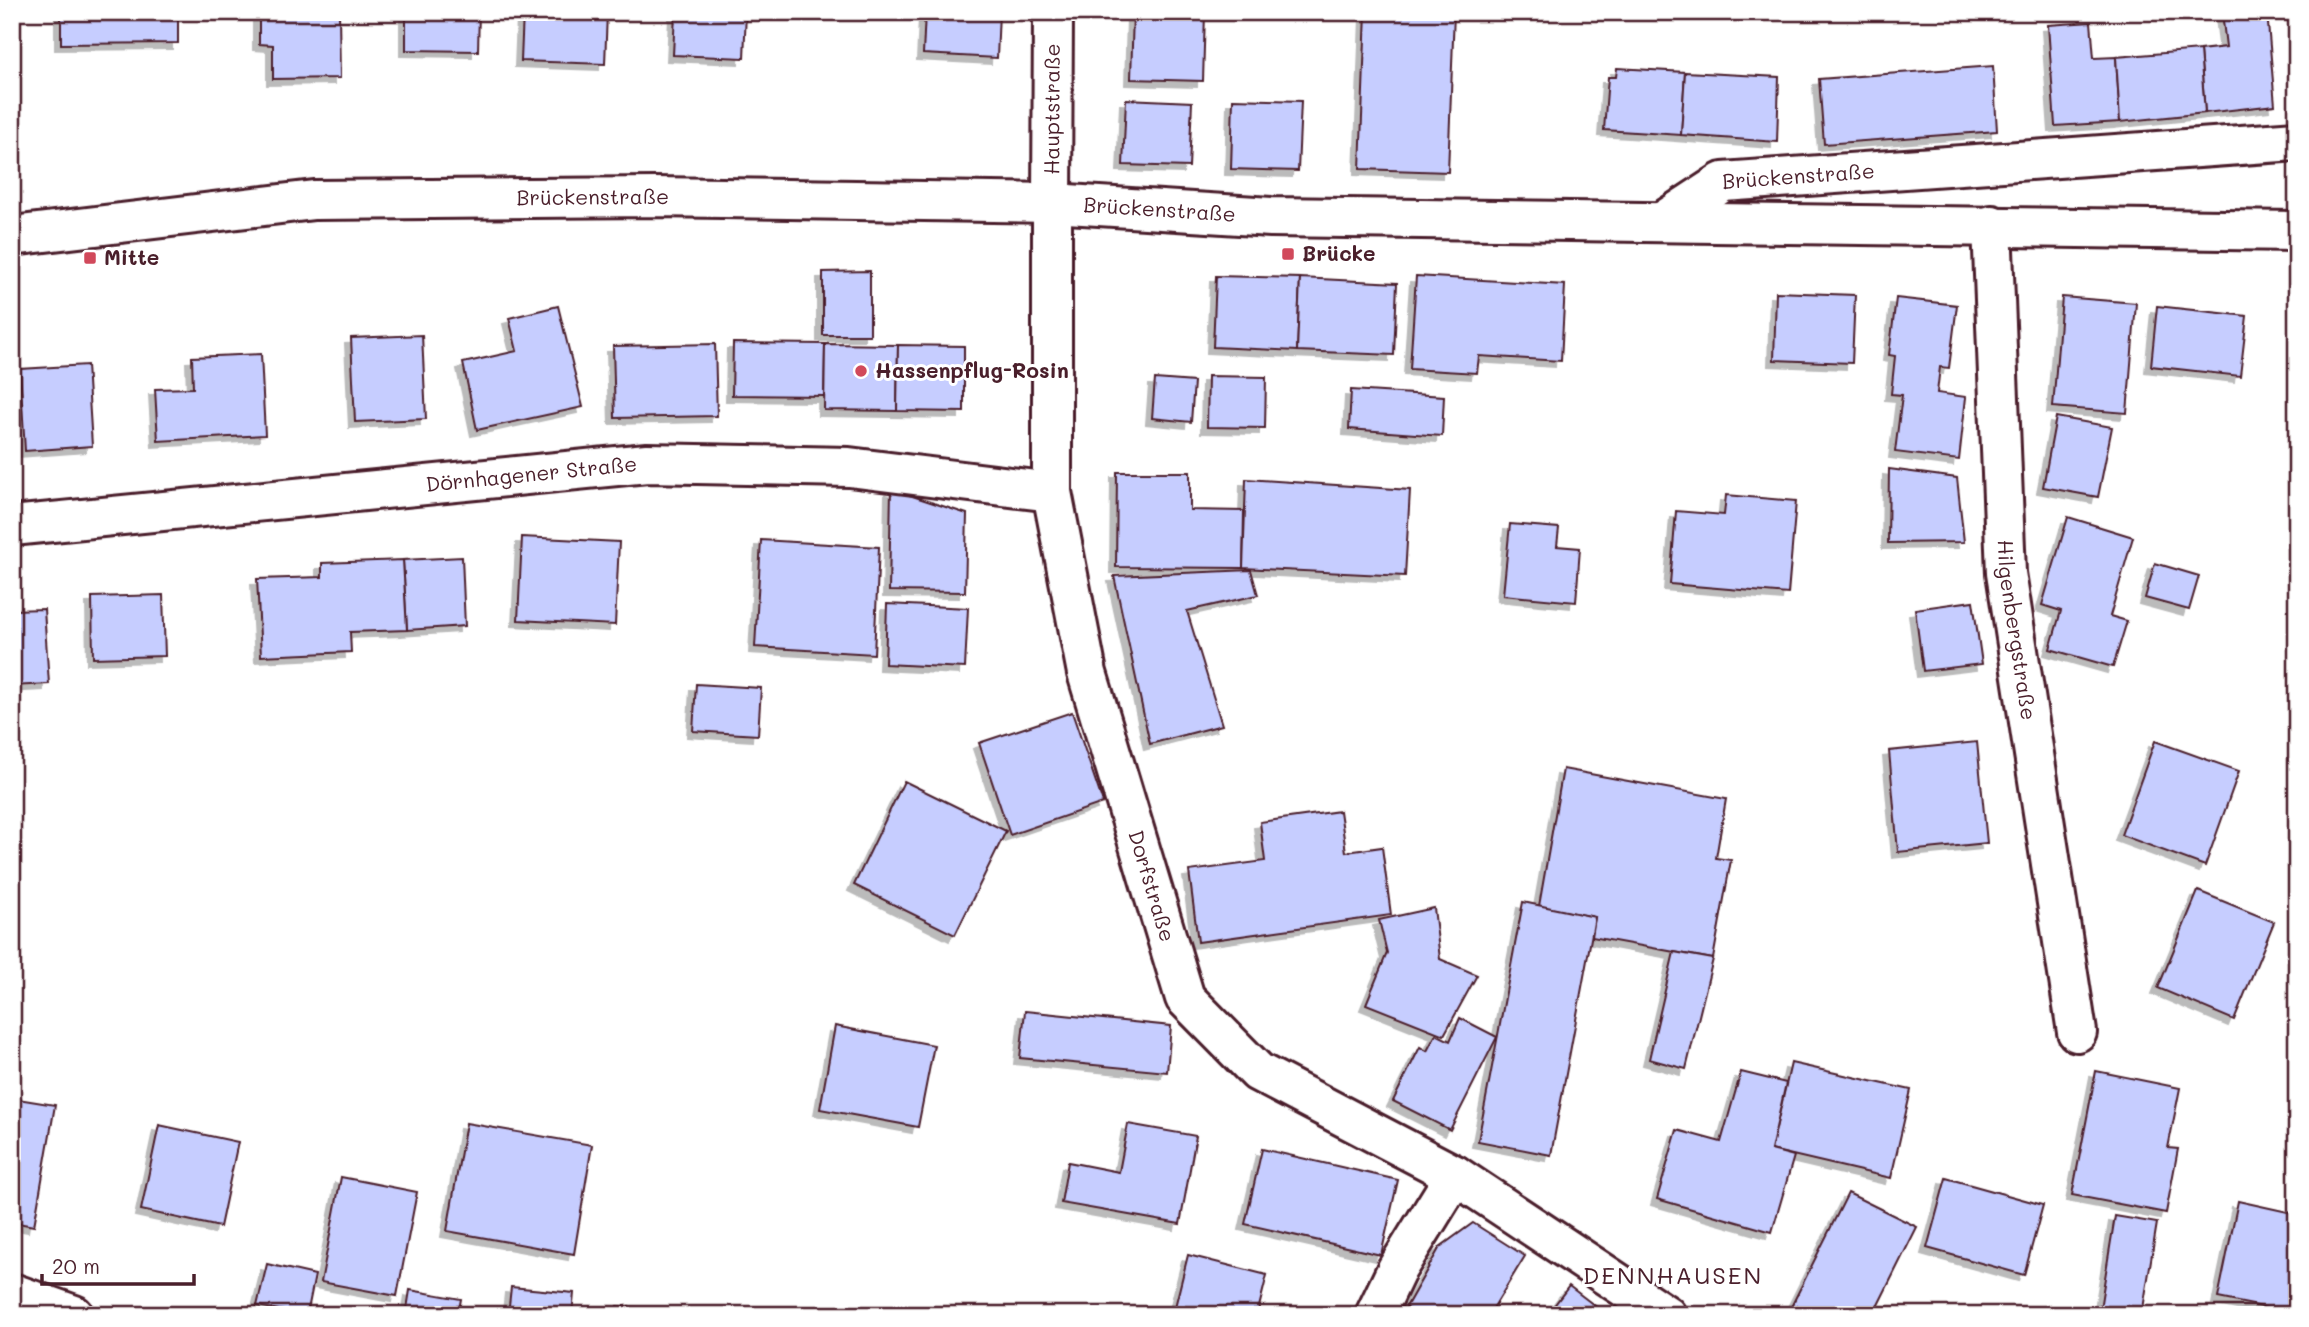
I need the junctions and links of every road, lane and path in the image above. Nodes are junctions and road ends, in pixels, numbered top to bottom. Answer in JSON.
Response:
{"nodes":[{"id":1,"x":1054,"y":12,"type":"edge"},
{"id":2,"x":2297,"y":141,"type":"edge"},
{"id":3,"x":1052,"y":203,"type":"junction"},
{"id":4,"x":1665,"y":220,"type":"junction"},
{"id":5,"x":1992,"y":225,"type":"junction"},
{"id":6,"x":2297,"y":231,"type":"edge"},
{"id":7,"x":12,"y":236,"type":"edge"},
{"id":8,"x":1052,"y":492,"type":"junction"},
{"id":9,"x":12,"y":526,"type":"edge"},
{"id":10,"x":2077,"y":1032,"type":"dead end"},
{"id":11,"x":1455,"y":1175,"type":"junction"},
{"id":12,"x":12,"y":1293,"type":"edge"},
{"id":13,"x":74,"y":1315,"type":"edge"},
{"id":14,"x":1375,"y":1315,"type":"edge"},
{"id":15,"x":1666,"y":1315,"type":"edge"}],
"edges":[{"from":1,"to":3,"type":"street","name":"Hauptstraße"},
{"from":2,"to":4,"type":"street","name":"Brückenstraße"},
{"from":3,"to":4,"type":"street","name":"Brückenstraße"},
{"from":3,"to":7,"type":"street","name":"Brückenstraße"},
{"from":3,"to":8,"type":"street","name":"Dorfstraße"},
{"from":4,"to":5,"type":"street"},
{"from":5,"to":6,"type":"street"},
{"from":5,"to":10,"type":"street","name":"Hilgenbergstraße"},
{"from":8,"to":9,"type":"street","name":"Dörnhagener Straße"},
{"from":8,"to":11,"type":"street","name":"Dorfstraße"},
{"from":11,"to":14,"type":"street"},
{"from":11,"to":15,"type":"street","name":"Dorfstraße"},
{"from":12,"to":13,"type":"street"}]}
